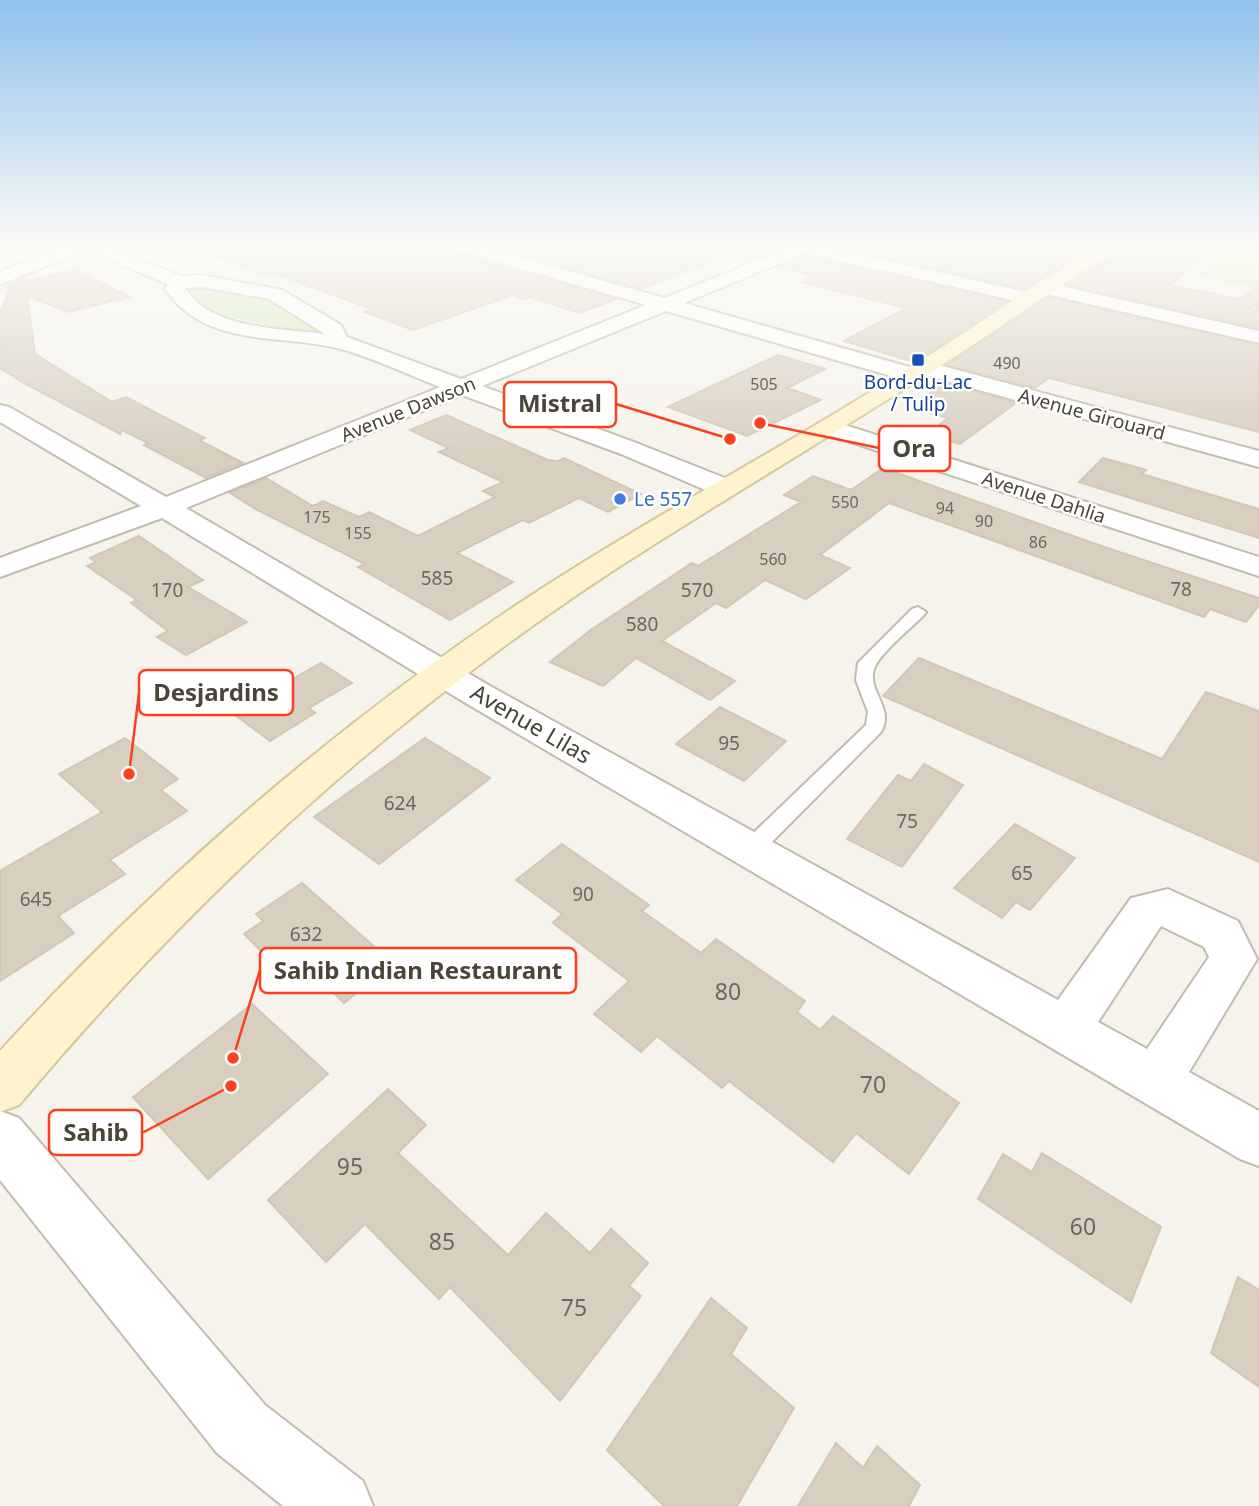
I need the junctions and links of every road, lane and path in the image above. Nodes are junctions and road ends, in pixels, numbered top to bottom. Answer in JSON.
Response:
{"nodes":[{"id":1,"x":201,"y":314,"type":"edge"},
{"id":2,"x":309,"y":314,"type":"edge"},
{"id":3,"x":641,"y":314,"type":"edge"},
{"id":4,"x":705,"y":314,"type":"edge"},
{"id":5,"x":1005,"y":314,"type":"edge"},
{"id":6,"x":1144,"y":314,"type":"edge"},
{"id":7,"x":1259,"y":337,"type":"edge"},
{"id":8,"x":337,"y":341,"type":"junction"},
{"id":9,"x":918,"y":372,"type":"junction"},
{"id":10,"x":460,"y":387,"type":"junction"},
{"id":11,"x":0,"y":412,"type":"edge"},
{"id":12,"x":829,"y":427,"type":"junction"},
{"id":13,"x":1259,"y":459,"type":"edge"},
{"id":14,"x":725,"y":488,"type":"junction"},
{"id":15,"x":165,"y":507,"type":"junction"},
{"id":16,"x":1259,"y":566,"type":"edge"},
{"id":17,"x":0,"y":568,"type":"edge"},
{"id":18,"x":918,"y":612,"type":"dead end"},
{"id":19,"x":445,"y":673,"type":"junction"},
{"id":20,"x":750,"y":850,"type":"junction"},
{"id":21,"x":1065,"y":1030,"type":"junction"},
{"id":22,"x":1155,"y":1081,"type":"junction"},
{"id":23,"x":0,"y":1088,"type":"edge"},
{"id":24,"x":0,"y":1137,"type":"edge"},
{"id":25,"x":1259,"y":1140,"type":"edge"},
{"id":26,"x":338,"y":1506,"type":"edge"}],
"edges":[{"from":1,"to":8,"type":"street"},
{"from":2,"to":8,"type":"street"},
{"from":3,"to":10,"type":"street","name":"Avenue Dawson"},
{"from":4,"to":9,"type":"street","name":"Avenue Girouard"},
{"from":5,"to":9,"type":"street"},
{"from":6,"to":7,"type":"street"},
{"from":8,"to":10,"type":"street"},
{"from":9,"to":12,"type":"street"},
{"from":9,"to":13,"type":"street","name":"Avenue Girouard"},
{"from":10,"to":14,"type":"street"},
{"from":10,"to":15,"type":"street","name":"Avenue Dawson"},
{"from":11,"to":15,"type":"street","name":"Avenue Lilas"},
{"from":12,"to":14,"type":"street"},
{"from":12,"to":16,"type":"street","name":"Avenue Dahlia"},
{"from":14,"to":19,"type":"street"},
{"from":15,"to":17,"type":"street","name":"Avenue Dawson"},
{"from":15,"to":19,"type":"street","name":"Avenue Lilas"},
{"from":18,"to":20,"type":"lane"},
{"from":19,"to":20,"type":"street","name":"Avenue Lilas"},
{"from":19,"to":23,"type":"street"},
{"from":20,"to":21,"type":"street","name":"Avenue Lilas"},
{"from":21,"to":22,"type":"street","name":"Avenue Lilas"},
{"from":21,"to":22,"type":"street"},
{"from":22,"to":25,"type":"street","name":"Avenue Lilas"},
{"from":24,"to":26,"type":"street"}]}
